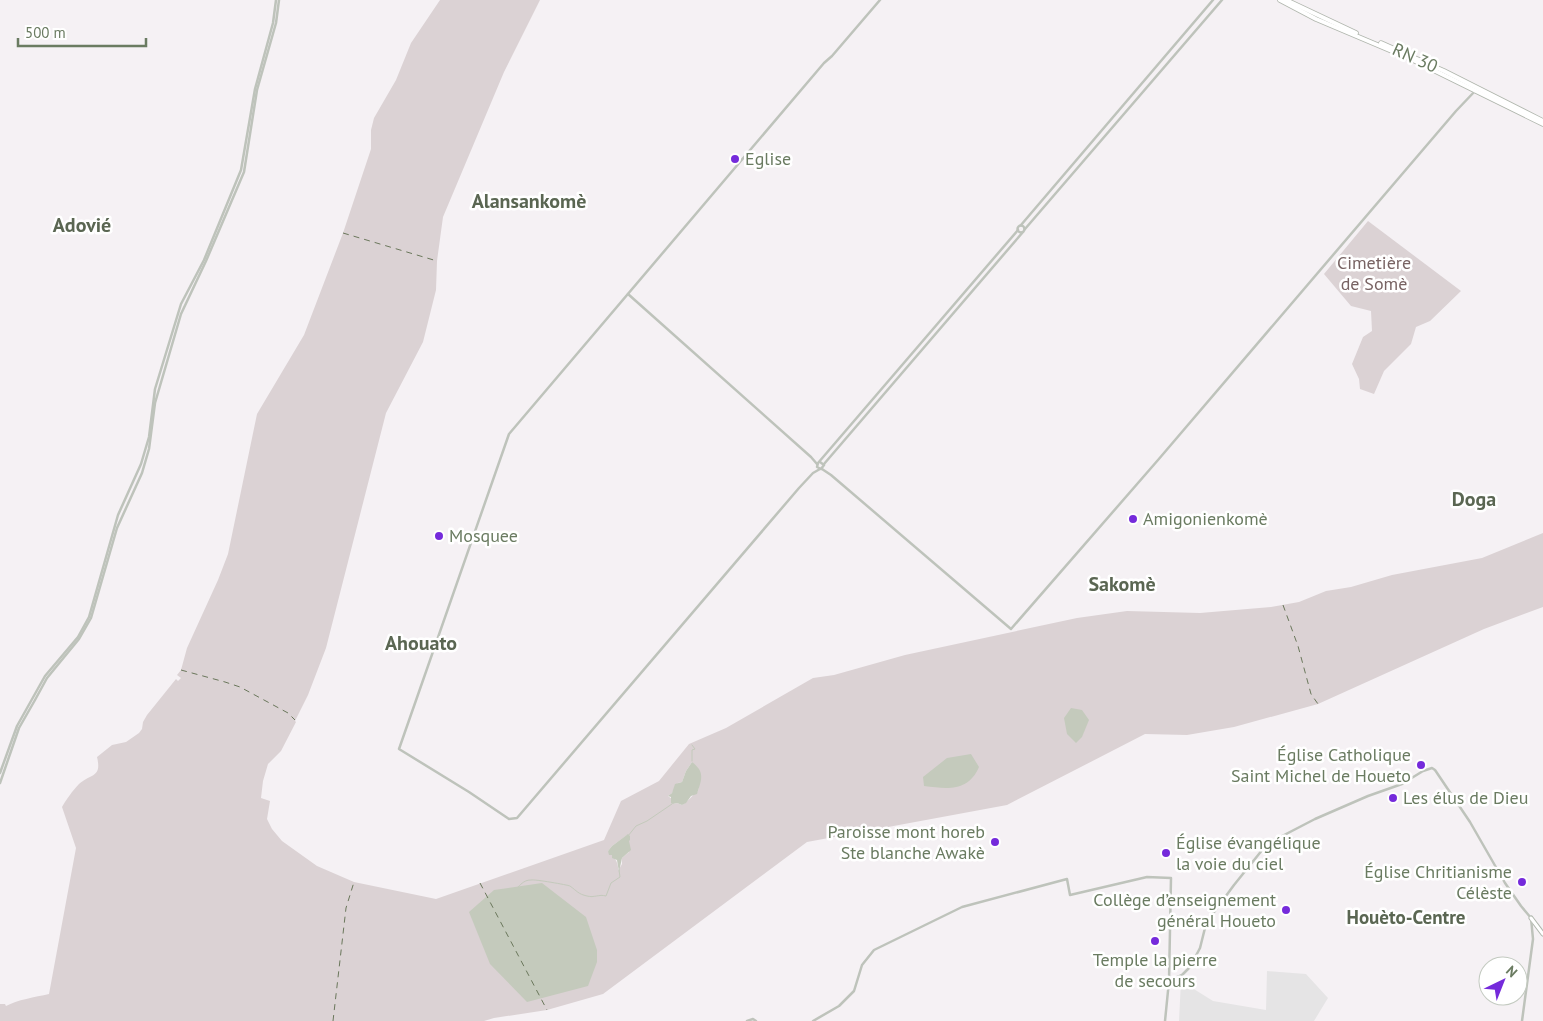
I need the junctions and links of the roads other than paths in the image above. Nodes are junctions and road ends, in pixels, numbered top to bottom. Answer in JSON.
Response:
{"nodes":[{"id":1,"x":278,"y":0,"type":"edge"},
{"id":2,"x":880,"y":0,"type":"edge"},
{"id":3,"x":1213,"y":0,"type":"edge"},
{"id":4,"x":1222,"y":0,"type":"edge"},
{"id":5,"x":1280,"y":0,"type":"edge"},
{"id":6,"x":1286,"y":0,"type":"edge"},
{"id":7,"x":1476,"y":90,"type":"junction"},
{"id":8,"x":1543,"y":122,"type":"edge"},
{"id":9,"x":1021,"y":225,"type":"junction"},
{"id":10,"x":1018,"y":230,"type":"junction"},
{"id":11,"x":1024,"y":231,"type":"junction"},
{"id":12,"x":628,"y":294,"type":"junction"},
{"id":13,"x":820,"y":465,"type":"junction"},
{"id":14,"x":0,"y":773,"type":"edge"},
{"id":15,"x":0,"y":783,"type":"edge"},
{"id":16,"x":1532,"y":918,"type":"junction"},
{"id":17,"x":1543,"y":934,"type":"edge"},
{"id":18,"x":1169,"y":981,"type":"junction"},
{"id":19,"x":747,"y":1021,"type":"edge"},
{"id":20,"x":756,"y":1021,"type":"edge"},
{"id":21,"x":813,"y":1021,"type":"edge"},
{"id":22,"x":1165,"y":1021,"type":"edge"},
{"id":23,"x":1522,"y":1021,"type":"edge"}],
"edges":[{"from":1,"to":14,"type":"street"},
{"from":1,"to":15,"type":"street"},
{"from":2,"to":12,"type":"street"},
{"from":3,"to":9,"type":"street"},
{"from":4,"to":11,"type":"street"},
{"from":5,"to":7,"type":"main road","number":"RN 30"},
{"from":6,"to":7,"type":"main road","name":"RN 30","number":"RN 30"},
{"from":7,"to":8,"type":"main road","number":"RN 30"},
{"from":7,"to":13,"type":"street"},
{"from":9,"to":10,"type":"street"},
{"from":9,"to":11,"type":"street"},
{"from":10,"to":11,"type":"street"},
{"from":10,"to":13,"type":"street"},
{"from":11,"to":13,"type":"street"},
{"from":12,"to":13,"type":"street"},
{"from":12,"to":13,"type":"street"},
{"from":16,"to":17,"type":"main road"},
{"from":16,"to":18,"type":"street"},
{"from":16,"to":23,"type":"street"},
{"from":18,"to":21,"type":"street"},
{"from":18,"to":22,"type":"street"},
{"from":19,"to":20,"type":"street"}]}
